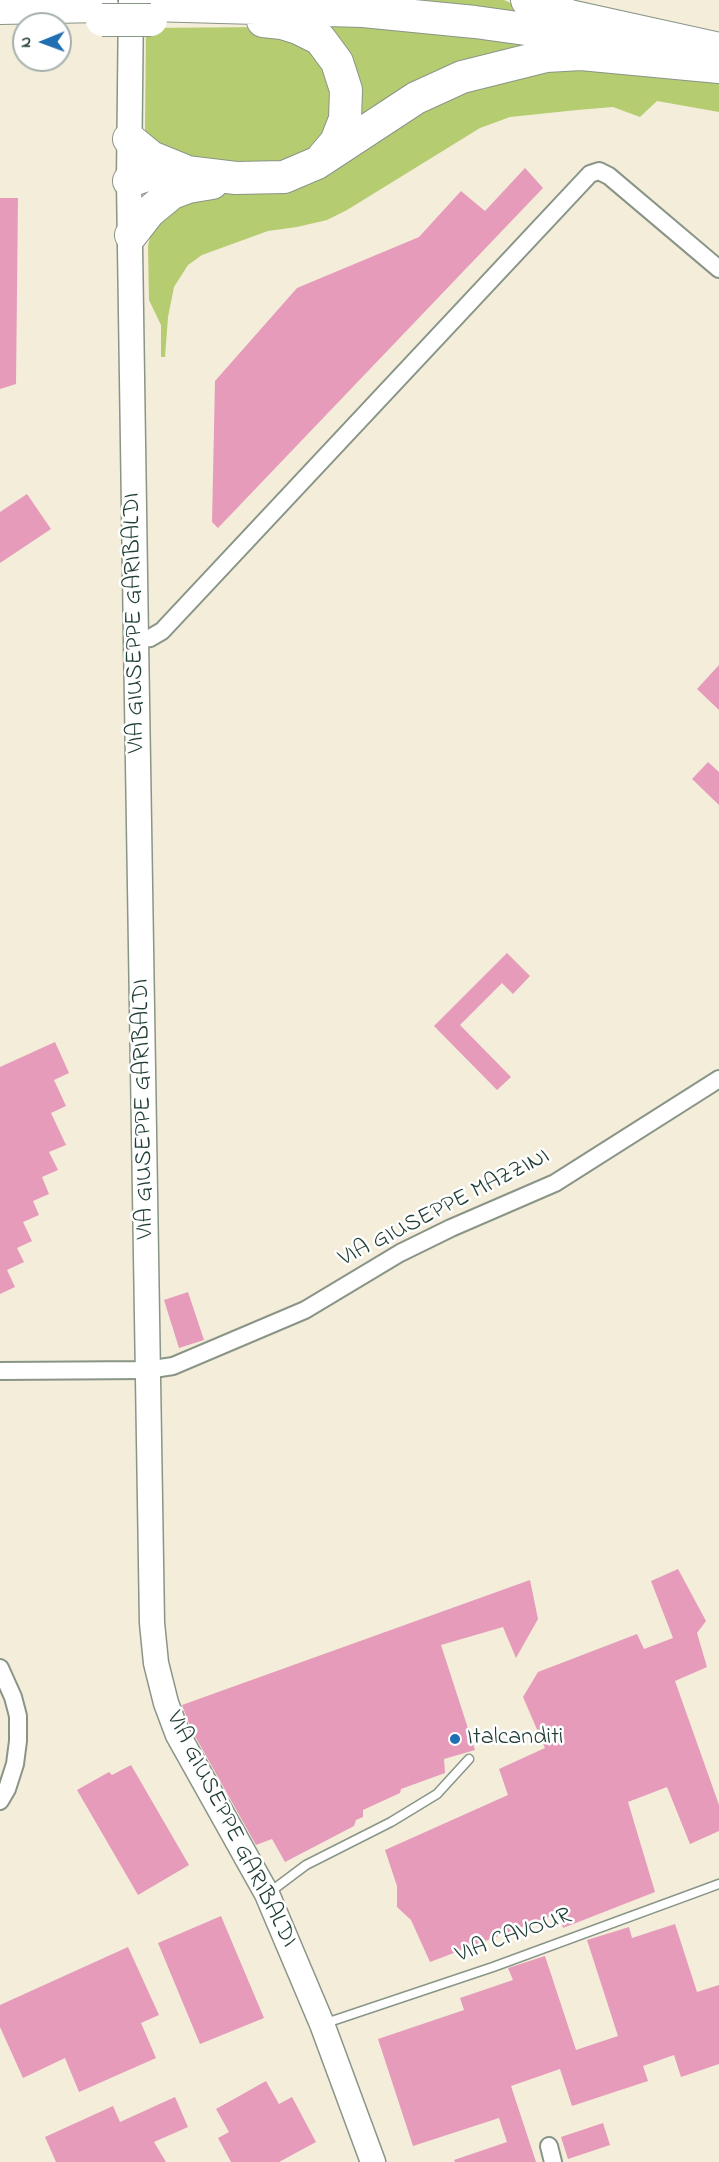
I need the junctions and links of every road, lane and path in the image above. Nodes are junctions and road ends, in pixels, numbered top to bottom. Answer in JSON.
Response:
{"nodes":[{"id":1,"x":527,"y":0,"type":"edge"},
{"id":2,"x":0,"y":8,"type":"edge"},
{"id":3,"x":128,"y":9,"type":"edge"},
{"id":4,"x":0,"y":15,"type":"edge"},
{"id":5,"x":719,"y":49,"type":"edge"},
{"id":6,"x":719,"y":56,"type":"edge"},
{"id":7,"x":719,"y":67,"type":"edge"},
{"id":8,"x":129,"y":139,"type":"junction"},
{"id":9,"x":317,"y":163,"type":"junction"},
{"id":10,"x":129,"y":181,"type":"junction"},
{"id":11,"x":179,"y":182,"type":"junction"},
{"id":12,"x":131,"y":235,"type":"junction"},
{"id":13,"x":719,"y":269,"type":"edge"},
{"id":14,"x":136,"y":640,"type":"junction"},
{"id":15,"x":719,"y":1079,"type":"edge"},
{"id":16,"x":147,"y":1370,"type":"junction"},
{"id":17,"x":0,"y":1371,"type":"edge"},
{"id":18,"x":0,"y":1668,"type":"edge"},
{"id":19,"x":469,"y":1759,"type":"dead end"},
{"id":20,"x":0,"y":1801,"type":"edge"},
{"id":21,"x":719,"y":1884,"type":"edge"},
{"id":22,"x":267,"y":1894,"type":"junction"},
{"id":23,"x":322,"y":2024,"type":"junction"},
{"id":24,"x":373,"y":2162,"type":"edge"}],
"edges":[{"from":1,"to":5,"type":"highway"},
{"from":2,"to":3,"type":"highway"},
{"from":3,"to":4,"type":"highway"},
{"from":3,"to":6,"type":"highway"},
{"from":3,"to":8,"type":"street","name":"VIA GIUSEPPE GARIBALDI"},
{"from":3,"to":9,"type":"highway"},
{"from":7,"to":9,"type":"highway"},
{"from":8,"to":10,"type":"street","name":"VIA GIUSEPPE GARIBALDI"},
{"from":8,"to":11,"type":"highway"},
{"from":9,"to":11,"type":"highway"},
{"from":10,"to":11,"type":"highway"},
{"from":10,"to":12,"type":"street","name":"VIA GIUSEPPE GARIBALDI"},
{"from":11,"to":12,"type":"highway"},
{"from":12,"to":14,"type":"street","name":"VIA GIUSEPPE GARIBALDI"},
{"from":13,"to":14,"type":"street"},
{"from":14,"to":16,"type":"street","name":"VIA GIUSEPPE GARIBALDI"},
{"from":15,"to":16,"type":"street","name":"VIA GIUSEPPE MAZZINI"},
{"from":16,"to":17,"type":"street","name":"VIA GIUSEPPE MAZZINI"},
{"from":16,"to":22,"type":"street","name":"VIA GIUSEPPE GARIBALDI"},
{"from":18,"to":20,"type":"street"},
{"from":19,"to":22,"type":"lane"},
{"from":21,"to":23,"type":"lane","name":"VIA CAVOUR"},
{"from":22,"to":23,"type":"street","name":"VIA GIUSEPPE GARIBALDI"},
{"from":23,"to":24,"type":"street","name":"VIA GIUSEPPE GARIBALDI"}]}
